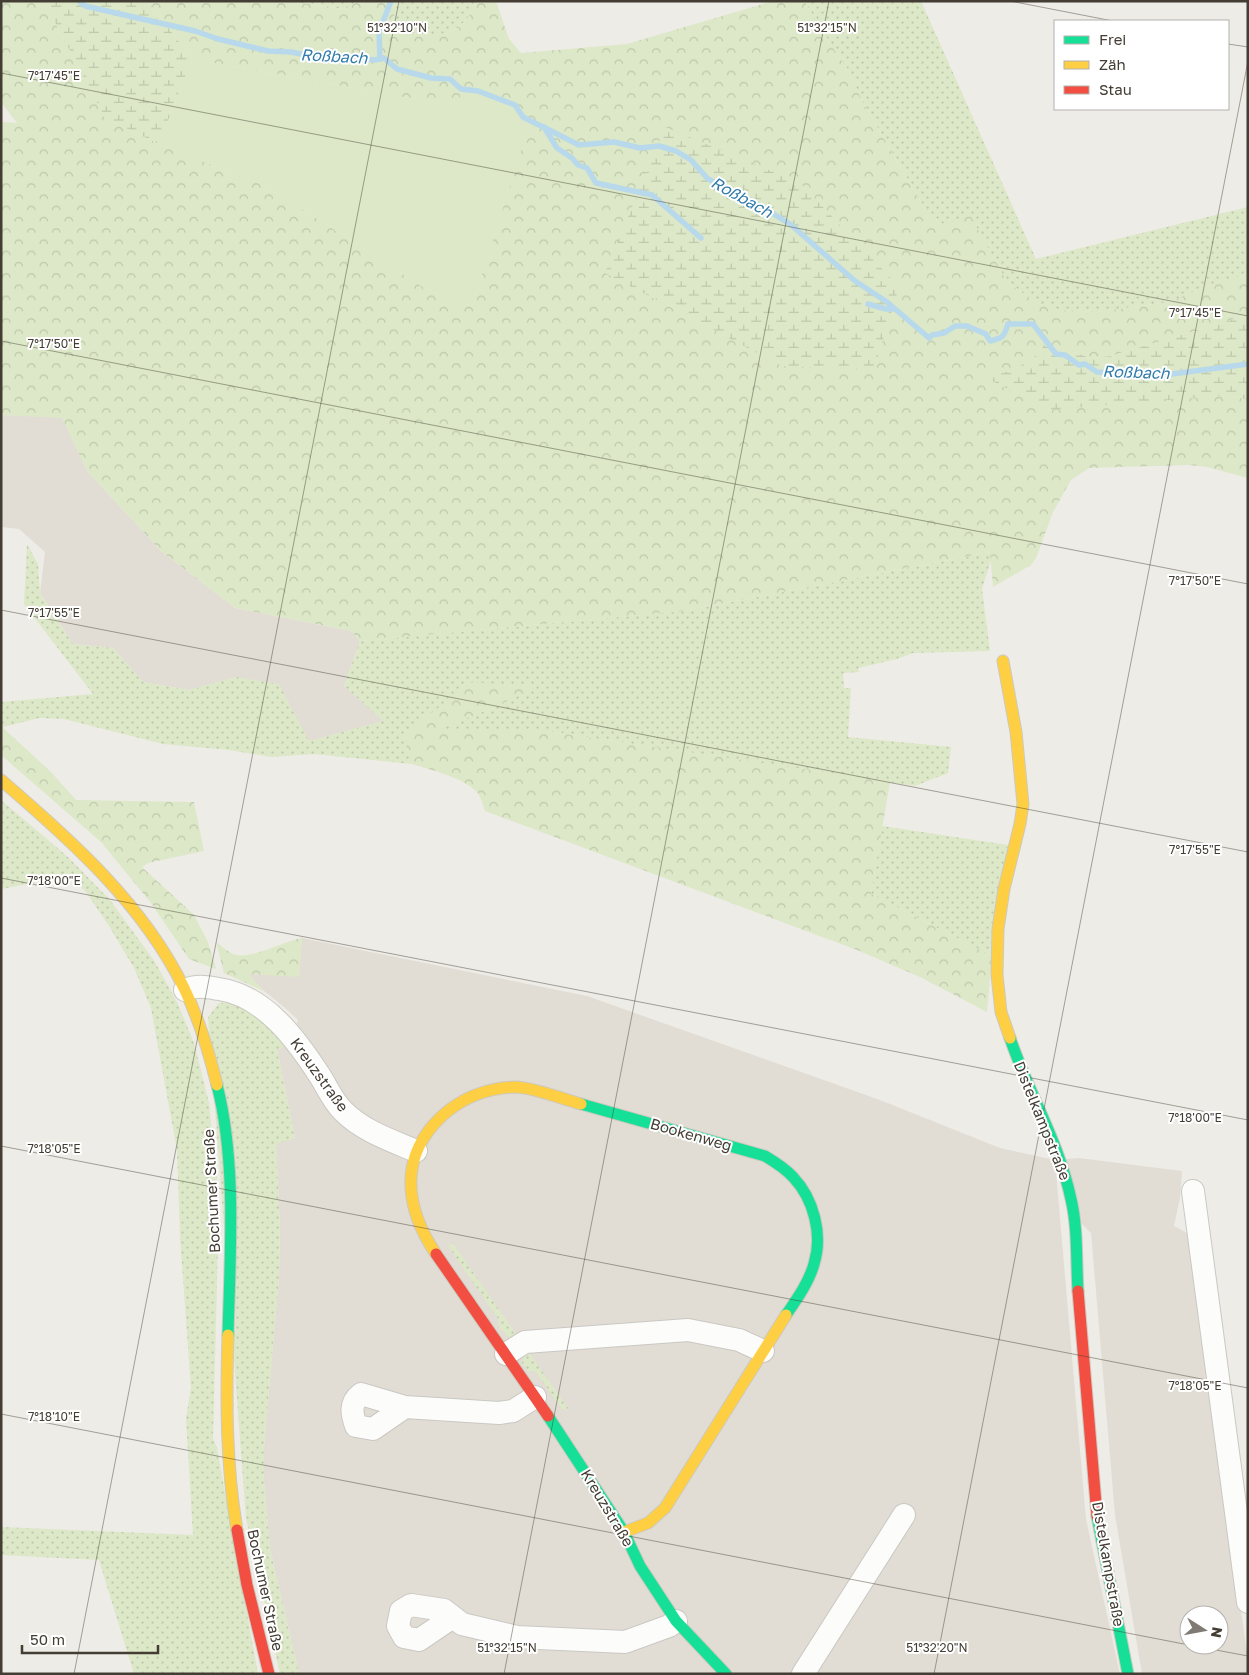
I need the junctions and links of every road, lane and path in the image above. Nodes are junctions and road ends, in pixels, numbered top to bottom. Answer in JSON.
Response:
{"nodes":[{"id":1,"x":1003,"y":661,"type":"dead end"},
{"id":2,"x":1,"y":780,"type":"edge"},
{"id":3,"x":185,"y":990,"type":"junction"},
{"id":4,"x":416,"y":1151,"type":"junction"},
{"id":5,"x":1193,"y":1191,"type":"dead end"},
{"id":6,"x":763,"y":1351,"type":"junction"},
{"id":7,"x":506,"y":1354,"type":"junction"},
{"id":8,"x":536,"y":1397,"type":"junction"},
{"id":9,"x":405,"y":1407,"type":"dead end"},
{"id":10,"x":904,"y":1515,"type":"dead end"},
{"id":11,"x":624,"y":1532,"type":"junction"},
{"id":12,"x":1248,"y":1602,"type":"edge"},
{"id":13,"x":453,"y":1617,"type":"dead end"},
{"id":14,"x":676,"y":1621,"type":"junction"},
{"id":15,"x":269,"y":1674,"type":"edge"},
{"id":16,"x":726,"y":1674,"type":"edge"},
{"id":17,"x":803,"y":1674,"type":"edge"},
{"id":18,"x":1128,"y":1674,"type":"edge"}],
"edges":[{"from":1,"to":18,"type":"street","name":"Distelkampstraße"},
{"from":2,"to":3,"type":"street","name":"Bochumer Straße"},
{"from":3,"to":4,"type":"street","name":"Kreuzstraße"},
{"from":3,"to":15,"type":"street","name":"Bochumer Straße"},
{"from":4,"to":6,"type":"street","name":"Bookenweg"},
{"from":4,"to":7,"type":"street","name":"Kreuzstraße"},
{"from":5,"to":12,"type":"street"},
{"from":6,"to":7,"type":"street"},
{"from":6,"to":11,"type":"street","name":"Bookenweg"},
{"from":7,"to":8,"type":"street","name":"Kreuzstraße"},
{"from":8,"to":9,"type":"street"},
{"from":8,"to":11,"type":"street","name":"Kreuzstraße"},
{"from":10,"to":17,"type":"street"},
{"from":11,"to":14,"type":"street","name":"Kreuzstraße"},
{"from":13,"to":14,"type":"street"},
{"from":14,"to":16,"type":"street","name":"Kreuzstraße"}]}
